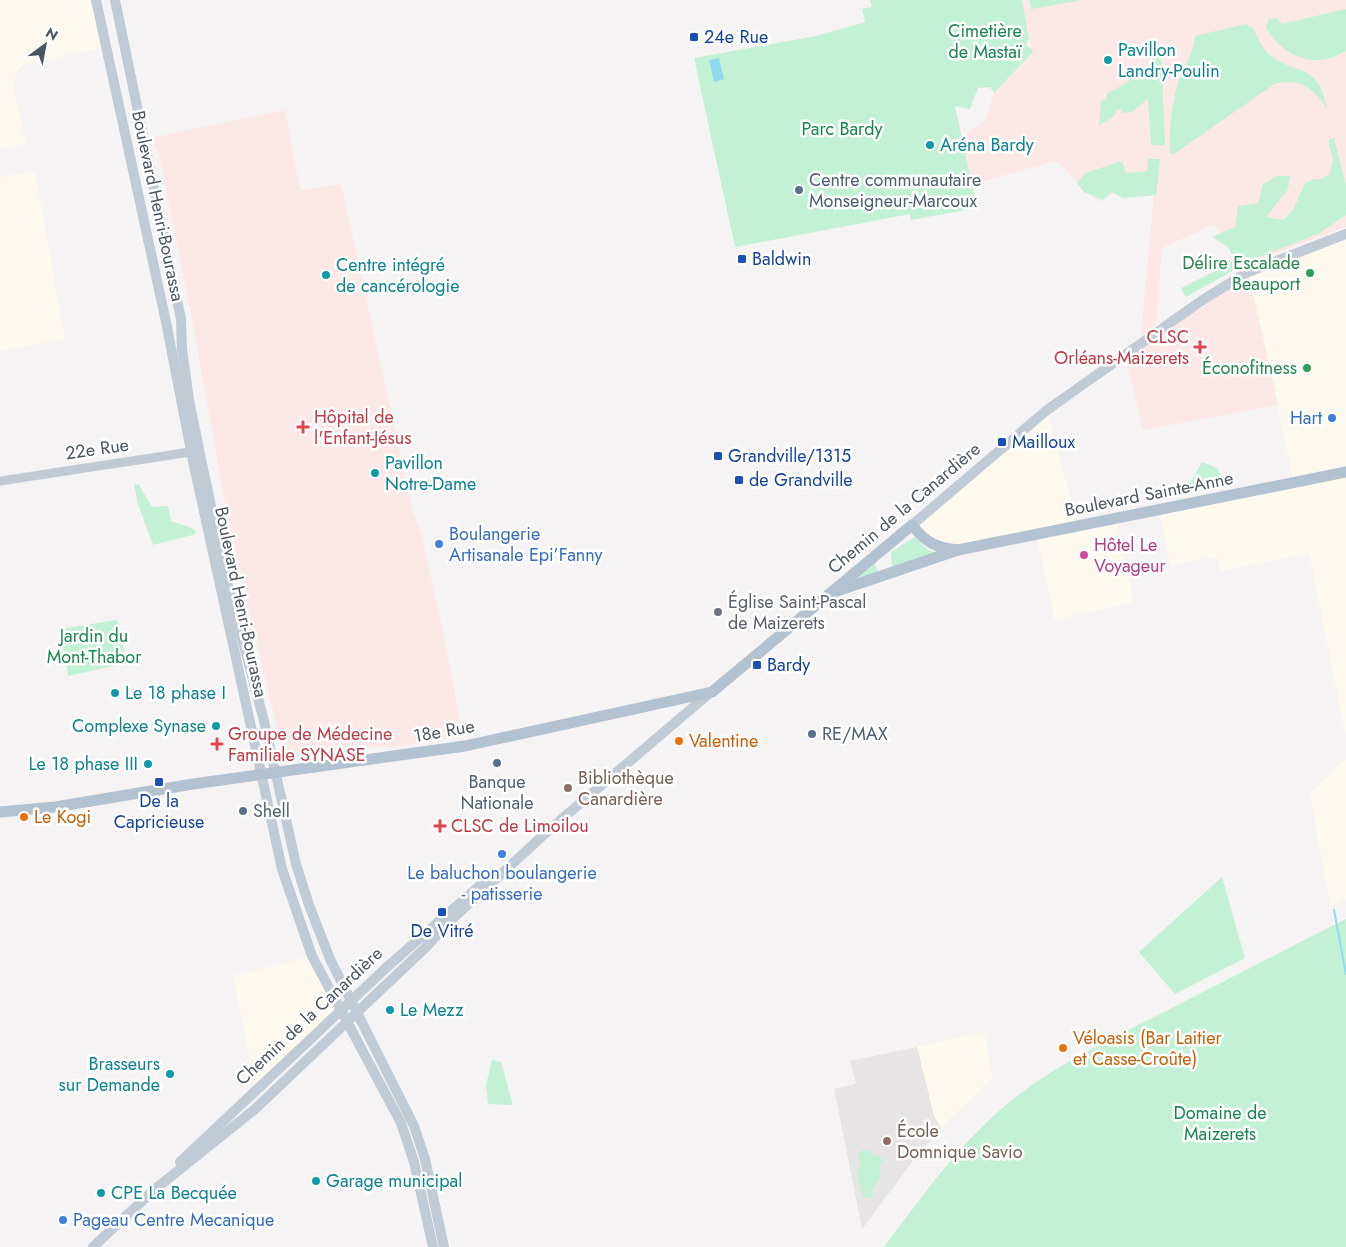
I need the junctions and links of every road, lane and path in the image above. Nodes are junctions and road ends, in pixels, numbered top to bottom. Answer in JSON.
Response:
{"nodes":[{"id":1,"x":96,"y":0,"type":"edge"},
{"id":2,"x":115,"y":0,"type":"edge"},
{"id":3,"x":1346,"y":234,"type":"edge"},
{"id":4,"x":195,"y":452,"type":"junction"},
{"id":5,"x":1346,"y":472,"type":"edge"},
{"id":6,"x":0,"y":481,"type":"edge"},
{"id":7,"x":912,"y":525,"type":"junction"},
{"id":8,"x":958,"y":550,"type":"junction"},
{"id":9,"x":832,"y":592,"type":"junction"},
{"id":10,"x":712,"y":692,"type":"junction"},
{"id":11,"x":275,"y":773,"type":"junction"},
{"id":12,"x":262,"y":775,"type":"junction"},
{"id":13,"x":0,"y":812,"type":"edge"},
{"id":14,"x":496,"y":880,"type":"junction"},
{"id":15,"x":350,"y":1002,"type":"junction"},
{"id":16,"x":340,"y":1011,"type":"junction"},
{"id":17,"x":357,"y":1014,"type":"junction"},
{"id":18,"x":346,"y":1024,"type":"junction"},
{"id":19,"x":154,"y":1190,"type":"junction"},
{"id":20,"x":93,"y":1247,"type":"edge"},
{"id":21,"x":432,"y":1247,"type":"edge"},
{"id":22,"x":444,"y":1247,"type":"edge"}],
"edges":[{"from":1,"to":4,"type":"main road","name":"Boulevard Henri-Bourassa"},
{"from":2,"to":4,"type":"main road","name":"Boulevard Henri-Bourassa"},
{"from":3,"to":7,"type":"main road","name":"Chemin de la Canardière"},
{"from":4,"to":6,"type":"street","name":"22e Rue"},
{"from":4,"to":11,"type":"main road","name":"Boulevard Henri-Bourassa"},
{"from":4,"to":12,"type":"main road","name":"Boulevard Henri-Bourassa"},
{"from":5,"to":8,"type":"main road","name":"Boulevard Sainte-Anne"},
{"from":7,"to":8,"type":"main road","name":"Boulevard Sainte-Anne"},
{"from":7,"to":9,"type":"main road","name":"Chemin de la Canardière"},
{"from":8,"to":9,"type":"main road","name":"Boulevard Sainte-Anne"},
{"from":9,"to":10,"type":"main road","name":"Chemin de la Canardière"},
{"from":10,"to":11,"type":"main road","name":"18e Rue"},
{"from":10,"to":14,"type":"main road","name":"Chemin de la Canardière"},
{"from":11,"to":12,"type":"main road","name":"18e Rue"},
{"from":11,"to":15,"type":"main road","name":"Boulevard Henri-Bourassa"},
{"from":12,"to":13,"type":"main road","name":"18e Rue"},
{"from":12,"to":16,"type":"main road","name":"Boulevard Henri-Bourassa"},
{"from":14,"to":15,"type":"main road","name":"Chemin de la Canardière"},
{"from":14,"to":17,"type":"main road","name":"Chemin de la Canardière"},
{"from":15,"to":16,"type":"main road","name":"Chemin de la Canardière"},
{"from":15,"to":17,"type":"main road","name":"Boulevard Henri-Bourassa"},
{"from":16,"to":18,"type":"main road","name":"Boulevard Henri-Bourassa"},
{"from":16,"to":19,"type":"main road","name":"Chemin de la Canardière"},
{"from":17,"to":18,"type":"main road","name":"Chemin de la Canardière"},
{"from":17,"to":22,"type":"main road","name":"Boulevard Henri-Bourassa"},
{"from":18,"to":19,"type":"main road","name":"Chemin de la Canardière"},
{"from":18,"to":21,"type":"main road","name":"Boulevard Henri-Bourassa"},
{"from":19,"to":20,"type":"main road","name":"Chemin de la Canardière"}]}
